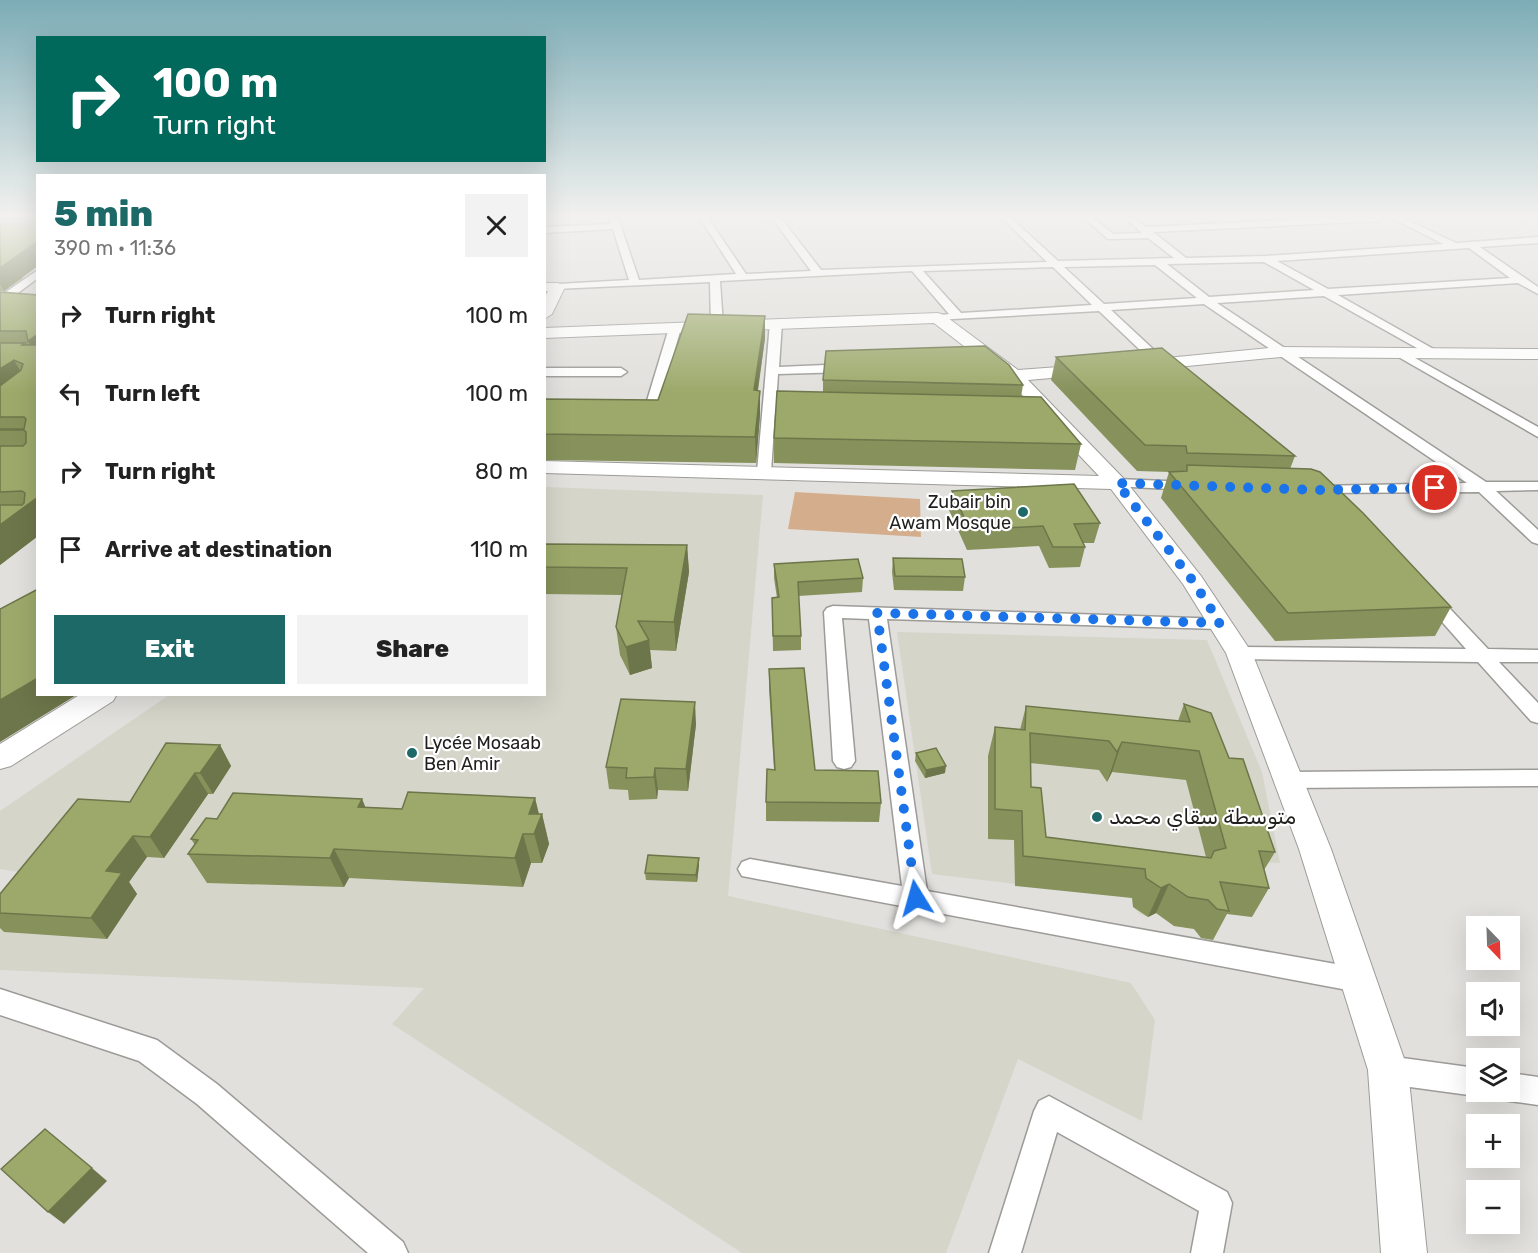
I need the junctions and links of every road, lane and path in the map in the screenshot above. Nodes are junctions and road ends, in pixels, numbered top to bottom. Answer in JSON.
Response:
{"nodes":[{"id":1,"x":33,"y":276,"type":"edge"},
{"id":2,"x":633,"y":276,"type":"edge"},
{"id":3,"x":752,"y":276,"type":"edge"},
{"id":4,"x":922,"y":276,"type":"edge"},
{"id":5,"x":1066,"y":276,"type":"edge"},
{"id":6,"x":1176,"y":276,"type":"edge"},
{"id":7,"x":1296,"y":276,"type":"edge"},
{"id":8,"x":1515,"y":276,"type":"edge"},
{"id":9,"x":742,"y":277,"type":"joint"},
{"id":10,"x":715,"y":278,"type":"junction"},
{"id":11,"x":1520,"y":280,"type":"junction"},
{"id":12,"x":635,"y":283,"type":"junction"},
{"id":13,"x":551,"y":287,"type":"edge"},
{"id":14,"x":1538,"y":291,"type":"edge"},
{"id":15,"x":1325,"y":293,"type":"junction"},
{"id":16,"x":1,"y":300,"type":"edge"},
{"id":17,"x":1207,"y":301,"type":"junction"},
{"id":18,"x":22,"y":305,"type":"edge"},
{"id":19,"x":546,"y":306,"type":"edge"},
{"id":20,"x":1100,"y":308,"type":"junction"},
{"id":21,"x":958,"y":317,"type":"junction"},
{"id":22,"x":938,"y":318,"type":"junction"},
{"id":23,"x":776,"y":323,"type":"junction"},
{"id":24,"x":717,"y":326,"type":"junction"},
{"id":25,"x":675,"y":327,"type":"junction"},
{"id":26,"x":546,"y":333,"type":"edge"},
{"id":27,"x":1281,"y":352,"type":"junction"},
{"id":28,"x":1399,"y":353,"type":"junction"},
{"id":29,"x":1433,"y":353,"type":"junction"},
{"id":30,"x":1535,"y":355,"type":"edge"},
{"id":31,"x":973,"y":364,"type":"edge"},
{"id":32,"x":1161,"y":364,"type":"junction"},
{"id":33,"x":1127,"y":367,"type":"edge"},
{"id":34,"x":867,"y":368,"type":"edge"},
{"id":35,"x":1005,"y":369,"type":"junction"},
{"id":36,"x":1105,"y":369,"type":"edge"},
{"id":37,"x":772,"y":371,"type":"junction"},
{"id":38,"x":546,"y":372,"type":"edge"},
{"id":39,"x":621,"y":372,"type":"dead end"},
{"id":40,"x":1180,"y":379,"type":"edge"},
{"id":41,"x":770,"y":410,"type":"junction"},
{"id":42,"x":817,"y":410,"type":"edge"},
{"id":43,"x":625,"y":417,"type":"edge"},
{"id":44,"x":1538,"y":433,"type":"edge"},
{"id":45,"x":546,"y":467,"type":"edge"},
{"id":46,"x":764,"y":472,"type":"junction"},
{"id":47,"x":1117,"y":483,"type":"junction"},
{"id":48,"x":1211,"y":486,"type":"edge"},
{"id":49,"x":1538,"y":486,"type":"edge"},
{"id":50,"x":1483,"y":487,"type":"junction"},
{"id":51,"x":1333,"y":504,"type":"edge"},
{"id":52,"x":1538,"y":539,"type":"edge"},
{"id":53,"x":1420,"y":588,"type":"edge"},
{"id":54,"x":877,"y":613,"type":"junction"},
{"id":55,"x":1220,"y":623,"type":"junction"},
{"id":56,"x":1239,"y":653,"type":"junction"},
{"id":57,"x":1483,"y":655,"type":"junction"},
{"id":58,"x":1538,"y":656,"type":"edge"},
{"id":59,"x":100,"y":696,"type":"edge"},
{"id":60,"x":1538,"y":716,"type":"edge"},
{"id":61,"x":0,"y":758,"type":"edge"},
{"id":62,"x":844,"y":761,"type":"dead end"},
{"id":63,"x":1538,"y":778,"type":"edge"},
{"id":64,"x":1288,"y":780,"type":"junction"},
{"id":65,"x":750,"y":869,"type":"dead end"},
{"id":66,"x":916,"y":898,"type":"junction"},
{"id":67,"x":1358,"y":980,"type":"junction"},
{"id":68,"x":0,"y":1002,"type":"edge"},
{"id":69,"x":1388,"y":1070,"type":"junction"},
{"id":70,"x":1466,"y":1081,"type":"edge"},
{"id":71,"x":1520,"y":1089,"type":"edge"},
{"id":72,"x":1538,"y":1091,"type":"edge"},
{"id":73,"x":392,"y":1253,"type":"edge"},
{"id":74,"x":1005,"y":1253,"type":"edge"},
{"id":75,"x":1207,"y":1253,"type":"edge"},
{"id":76,"x":1404,"y":1253,"type":"edge"}],
"edges":[{"from":1,"to":16,"type":"street"},
{"from":2,"to":12,"type":"street"},
{"from":3,"to":9,"type":"street"},
{"from":4,"to":21,"type":"street"},
{"from":5,"to":20,"type":"street"},
{"from":6,"to":17,"type":"street"},
{"from":7,"to":15,"type":"street"},
{"from":8,"to":11,"type":"street"},
{"from":9,"to":10,"type":"street"},
{"from":10,"to":12,"type":"street"},
{"from":10,"to":24,"type":"street"},
{"from":11,"to":14,"type":"street"},
{"from":11,"to":15,"type":"street"},
{"from":12,"to":13,"type":"street"},
{"from":13,"to":19,"type":"street"},
{"from":15,"to":17,"type":"street"},
{"from":15,"to":29,"type":"street"},
{"from":16,"to":18,"type":"street"},
{"from":17,"to":20,"type":"street"},
{"from":17,"to":27,"type":"street"},
{"from":20,"to":21,"type":"street"},
{"from":20,"to":32,"type":"street"},
{"from":21,"to":22,"type":"street"},
{"from":22,"to":23,"type":"street"},
{"from":22,"to":35,"type":"street"},
{"from":23,"to":24,"type":"street"},
{"from":23,"to":37,"type":"street"},
{"from":24,"to":25,"type":"street"},
{"from":25,"to":26,"type":"street"},
{"from":25,"to":43,"type":"street"},
{"from":27,"to":28,"type":"street"},
{"from":27,"to":32,"type":"street"},
{"from":27,"to":50,"type":"street"},
{"from":28,"to":29,"type":"street"},
{"from":28,"to":44,"type":"street"},
{"from":29,"to":30,"type":"street"},
{"from":31,"to":35,"type":"street"},
{"from":32,"to":33,"type":"street"},
{"from":32,"to":40,"type":"street"},
{"from":34,"to":37,"type":"street"},
{"from":35,"to":36,"type":"street"},
{"from":35,"to":47,"type":"street"},
{"from":37,"to":41,"type":"street"},
{"from":38,"to":39,"type":"street"},
{"from":41,"to":42,"type":"street"},
{"from":41,"to":46,"type":"street"},
{"from":45,"to":46,"type":"street"},
{"from":46,"to":47,"type":"street"},
{"from":47,"to":48,"type":"street"},
{"from":47,"to":55,"type":"street"},
{"from":49,"to":50,"type":"street"},
{"from":50,"to":51,"type":"street"},
{"from":50,"to":52,"type":"street"},
{"from":53,"to":57,"type":"street"},
{"from":54,"to":55,"type":"street"},
{"from":54,"to":62,"type":"street"},
{"from":54,"to":66,"type":"street"},
{"from":55,"to":56,"type":"street"},
{"from":56,"to":57,"type":"street"},
{"from":56,"to":64,"type":"street"},
{"from":57,"to":58,"type":"street"},
{"from":57,"to":60,"type":"street"},
{"from":59,"to":61,"type":"street"},
{"from":63,"to":64,"type":"street"},
{"from":64,"to":67,"type":"street"},
{"from":65,"to":66,"type":"street"},
{"from":66,"to":67,"type":"street"},
{"from":67,"to":69,"type":"street"},
{"from":68,"to":73,"type":"street"},
{"from":69,"to":70,"type":"street"},
{"from":69,"to":76,"type":"street"},
{"from":71,"to":72,"type":"street"},
{"from":74,"to":75,"type":"street"}]}
